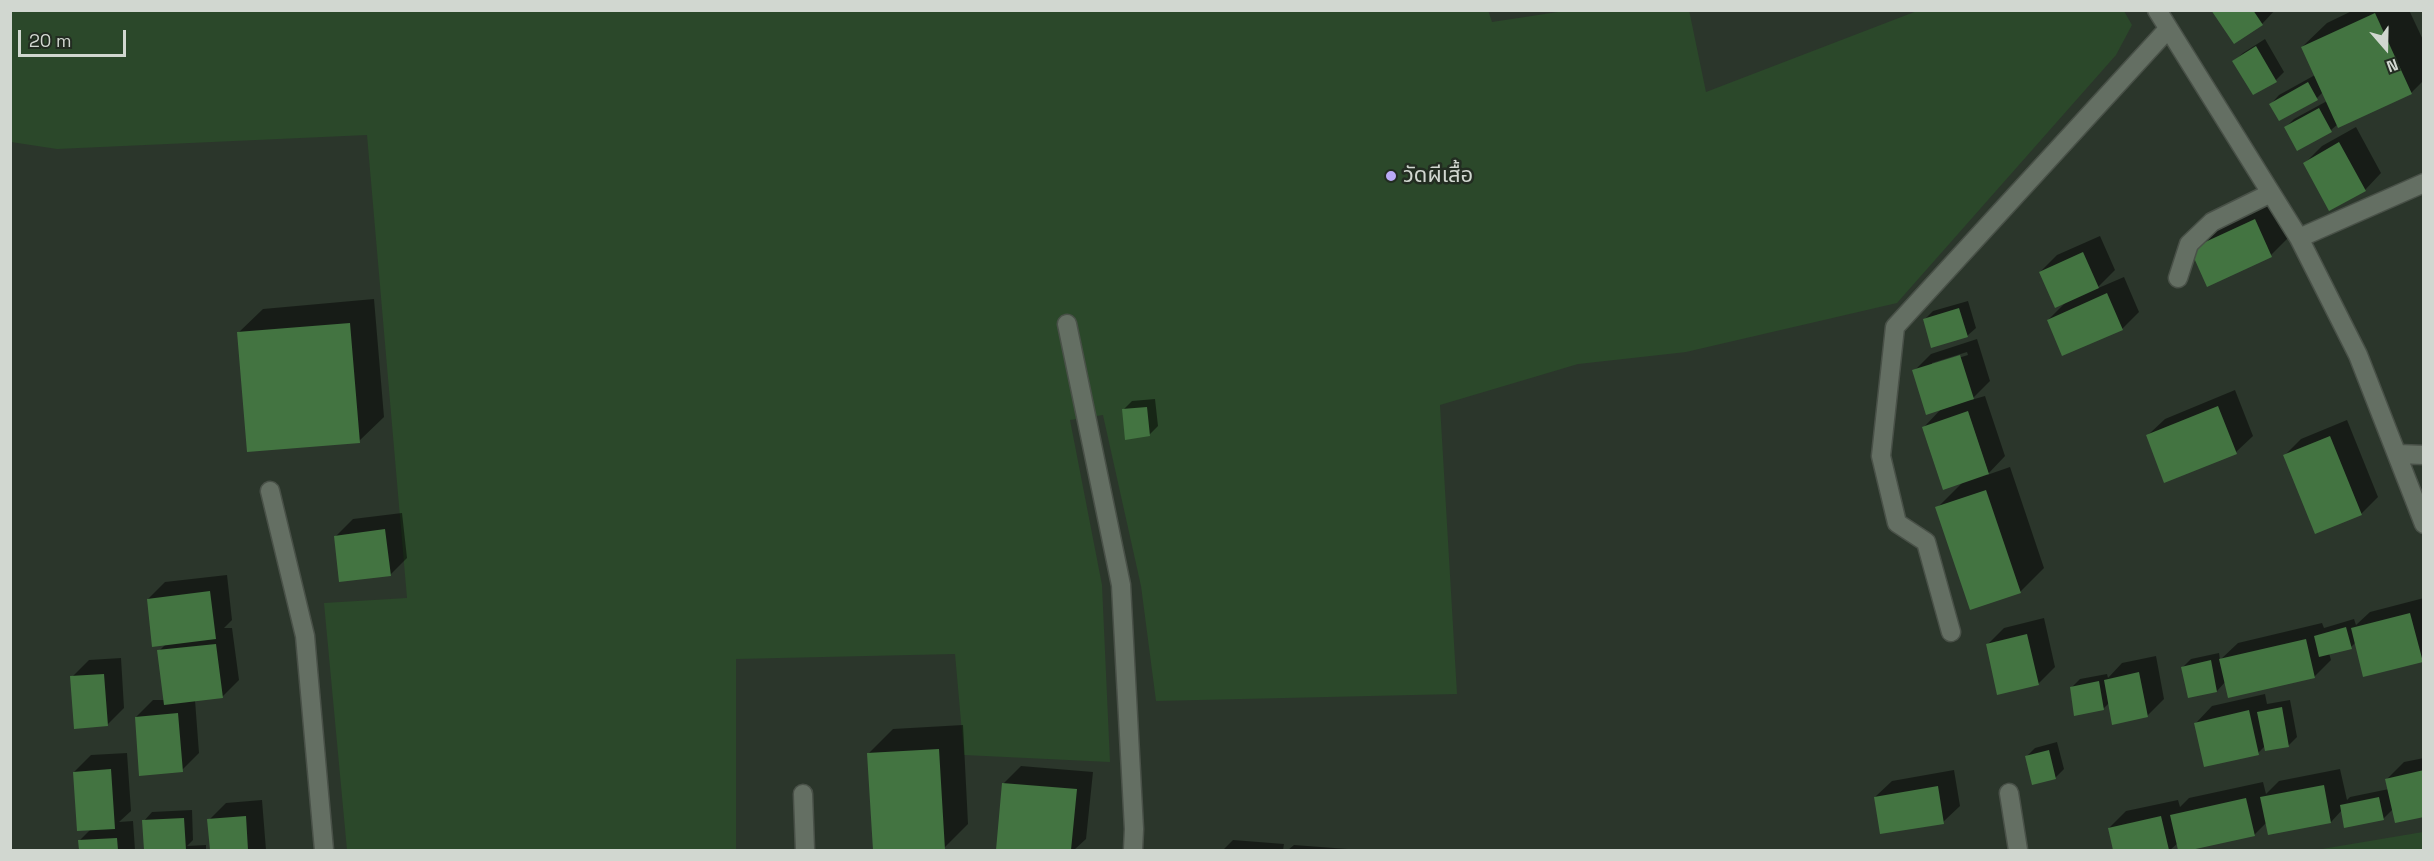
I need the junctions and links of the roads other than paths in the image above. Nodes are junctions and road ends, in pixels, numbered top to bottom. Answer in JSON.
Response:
{"nodes":[{"id":1,"x":2157,"y":10,"type":"edge"},
{"id":2,"x":2168,"y":29,"type":"junction"},
{"id":3,"x":2424,"y":183,"type":"edge"},
{"id":4,"x":2269,"y":194,"type":"junction"},
{"id":5,"x":2299,"y":238,"type":"junction"},
{"id":6,"x":2178,"y":278,"type":"dead end"},
{"id":7,"x":1067,"y":324,"type":"dead end"},
{"id":8,"x":2398,"y":454,"type":"junction"},
{"id":9,"x":2424,"y":455,"type":"edge"},
{"id":10,"x":270,"y":491,"type":"dead end"},
{"id":11,"x":2424,"y":524,"type":"edge"},
{"id":12,"x":1951,"y":632,"type":"dead end"},
{"id":13,"x":2009,"y":793,"type":"dead end"},
{"id":14,"x":803,"y":795,"type":"dead end"},
{"id":15,"x":324,"y":850,"type":"edge"},
{"id":16,"x":805,"y":850,"type":"edge"},
{"id":17,"x":1133,"y":850,"type":"edge"},
{"id":18,"x":2018,"y":850,"type":"edge"}],
"edges":[{"from":1,"to":2,"type":"street"},
{"from":2,"to":4,"type":"street"},
{"from":2,"to":12,"type":"street"},
{"from":3,"to":5,"type":"street"},
{"from":4,"to":5,"type":"street"},
{"from":4,"to":6,"type":"street"},
{"from":5,"to":8,"type":"street"},
{"from":7,"to":17,"type":"street"},
{"from":8,"to":9,"type":"street"},
{"from":8,"to":11,"type":"street"},
{"from":10,"to":15,"type":"street"},
{"from":13,"to":18,"type":"street"},
{"from":14,"to":16,"type":"street"}]}
